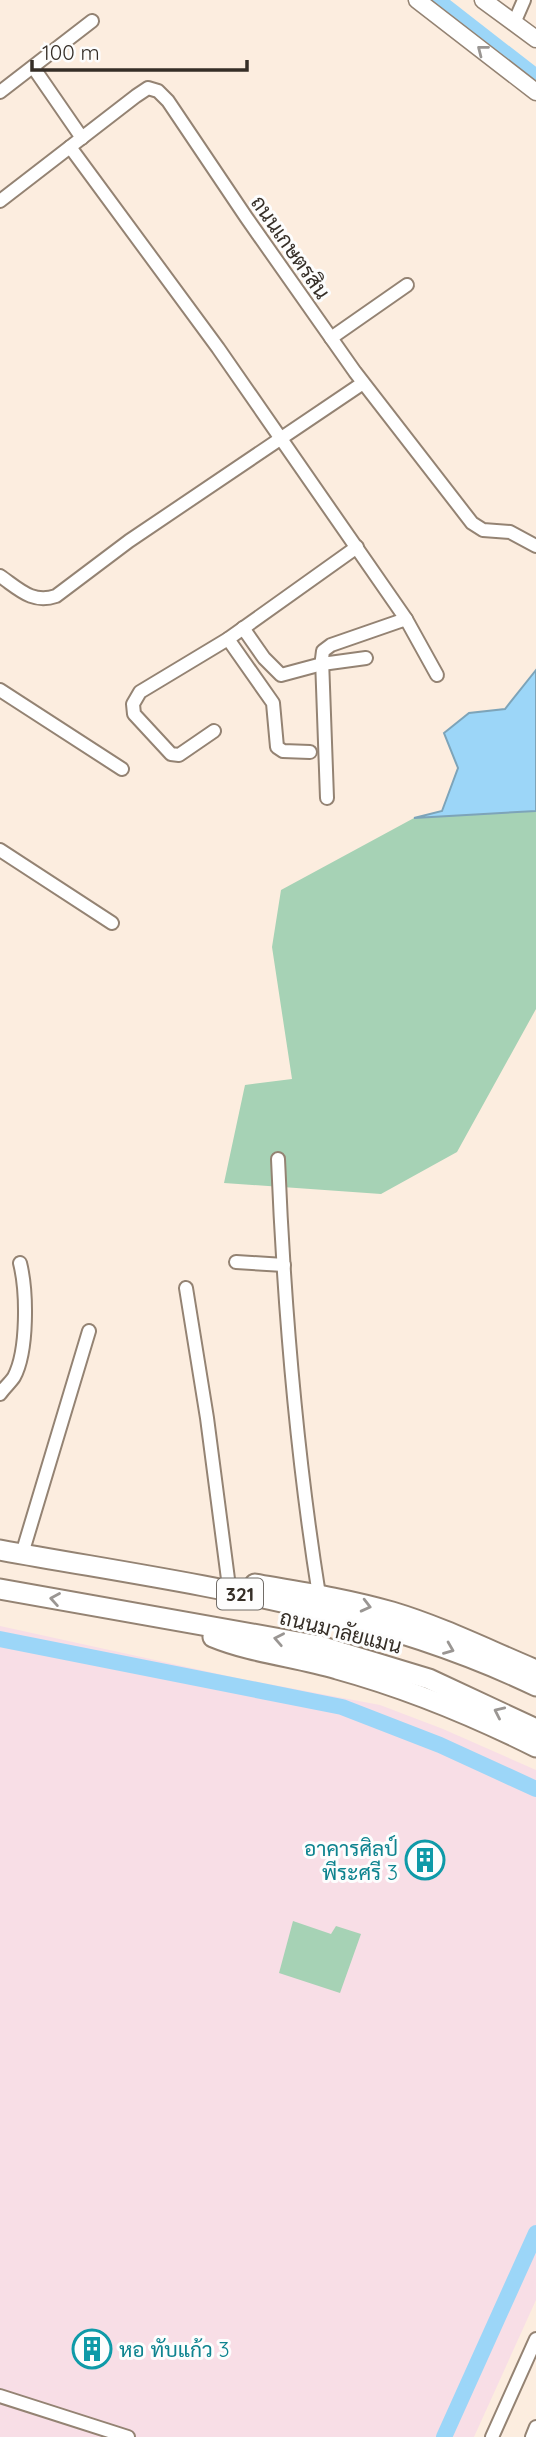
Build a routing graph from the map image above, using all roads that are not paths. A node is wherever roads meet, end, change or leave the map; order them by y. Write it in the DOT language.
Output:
graph roads {
  1 [pos="417,0"];
  2 [pos="483,0"];
  3 [pos="524,0"];
  4 [pos="92,21"];
  5 [pos="514,23"];
  6 [pos="536,39"];
  7 [pos="33,67"];
  8 [pos="0,92"];
  9 [pos="536,92"];
  10 [pos="82,138"];
  11 [pos="70,147"];
  12 [pos="0,201"];
  13 [pos="407,285"];
  14 [pos="331,338"];
  15 [pos="363,383"];
  16 [pos="281,440"];
  17 [pos="536,546"];
  18 [pos="357,547"];
  19 [pos="0,576"];
  20 [pos="406,619"];
  21 [pos="243,628"];
  22 [pos="228,639"];
  23 [pos="366,658"];
  24 [pos="322,664"];
  25 [pos="437,675"];
  26 [pos="0,690"];
  27 [pos="214,731"];
  28 [pos="310,752"];
  29 [pos="121,769"];
  30 [pos="327,798"];
  31 [pos="0,850"];
  32 [pos="112,923"];
  33 [pos="278,1159"];
  34 [pos="236,1262"];
  35 [pos="20,1263"];
  36 [pos="284,1265"];
  37 [pos="186,1288"];
  38 [pos="89,1331"];
  39 [pos="0,1394"];
  40 [pos="0,1550"];
  41 [pos="27,1555"];
  42 [pos="228,1579"];
  43 [pos="0,1589"];
  44 [pos="319,1595"];
  45 [pos="177,1621"];
  46 [pos="536,1670"];
  47 [pos="536,1686"];
  48 [pos="536,1729"];
  49 [pos="536,1747"];
  50 [pos="536,2339"];
  51 [pos="0,2396"];
  52 [pos="536,2427"];
  53 [pos="128,2437"];
  54 [pos="492,2437"];
  55 [pos="531,2437"];
  9 -- 1 [label="street, one-way"];
  2 -- 5 [label="street"];
  3 -- 5 [label="street"];
  4 -- 7 [label="street"];
  5 -- 6 [label="street"];
  7 -- 8 [label="street"];
  7 -- 10 [label="street"];
  10 -- 11 [label="street, ถนนเกษตรสิน"];
  10 -- 14 [label="street, ถนนเกษตรสิน"];
  11 -- 12 [label="street, ถนนเกษตรสิน"];
  11 -- 16 [label="street"];
  13 -- 14 [label="street"];
  14 -- 15 [label="street, ถนนเกษตรสิน"];
  15 -- 16 [label="street"];
  15 -- 17 [label="street, ถนนเกษตรสิน"];
  16 -- 18 [label="street"];
  16 -- 19 [label="street"];
  18 -- 20 [label="street"];
  18 -- 21 [label="street"];
  20 -- 24 [label="street"];
  20 -- 25 [label="street"];
  21 -- 22 [label="street"];
  21 -- 24 [label="street"];
  22 -- 27 [label="street"];
  22 -- 28 [label="street"];
  23 -- 24 [label="street"];
  24 -- 30 [label="street"];
  26 -- 29 [label="street"];
  31 -- 32 [label="street"];
  33 -- 36 [label="street"];
  34 -- 36 [label="street"];
  35 -- 39 [label="street"];
  36 -- 44 [label="street"];
  37 -- 42 [label="street"];
  38 -- 41 [label="street"];
  40 -- 41 [label="highway, ถนนมาลัยแมน / 321"];
  41 -- 42 [label="highway"];
  41 -- 47 [label="highway, ถนนมาลัยแมน / 321, one-way"];
  42 -- 44 [label="highway"];
  45 -- 43 [label="highway, ถนนมาลัยแมน / 321, one-way"];
  44 -- 46 [label="highway, one-way"];
  48 -- 45 [label="highway, ถนนมาลัยแมน / 321, one-way"];
  45 -- 49 [label="highway"];
  50 -- 54 [label="street"];
  51 -- 53 [label="street"];
  52 -- 55 [label="street"];
}
